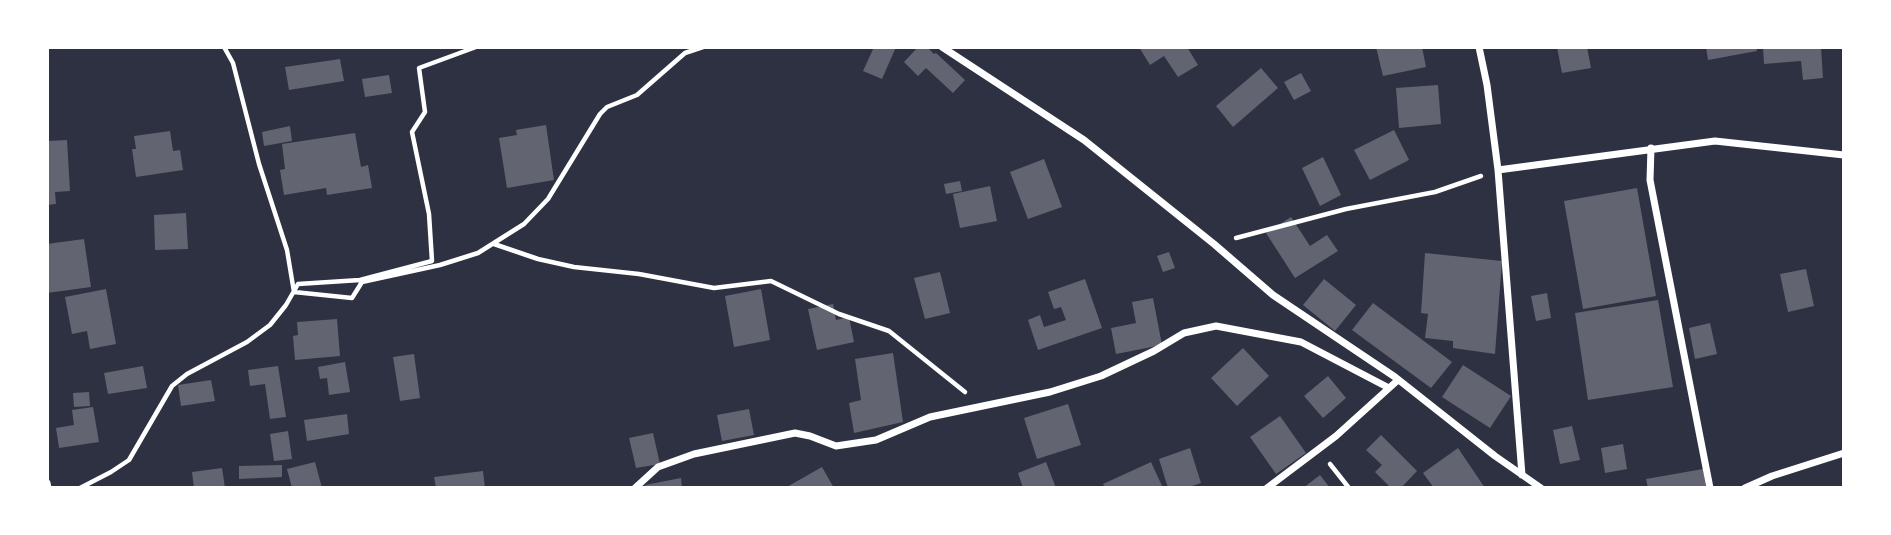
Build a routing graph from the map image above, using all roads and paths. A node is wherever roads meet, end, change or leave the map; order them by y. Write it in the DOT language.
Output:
graph roads {
  1 [pos="224,47"];
  2 [pos="476,47"];
  3 [pos="703,47"];
  4 [pos="942,47"];
  5 [pos="1479,47"];
  6 [pos="1651,148"];
  7 [pos="1844,155"];
  8 [pos="1498,170"];
  9 [pos="493,243"];
  10 [pos="1214,244"];
  11 [pos="294,292"];
  12 [pos="1398,380"];
  13 [pos="1389,388"];
  14 [pos="984,406"];
  15 [pos="1318,449"];
  16 [pos="1844,453"];
  17 [pos="1522,475"];
  18 [pos="80,488"];
  19 [pos="635,488"];
  20 [pos="1267,488"];
  21 [pos="1349,488"];
  22 [pos="1541,488"];
  23 [pos="1710,488"];
  24 [pos="1745,488"];
  1 -- 11 [label="path"];
  2 -- 11 [label="path"];
  3 -- 9 [label="path"];
  4 -- 10 [label="street"];
  5 -- 8 [label="street"];
  6 -- 7 [label="street"];
  6 -- 8 [label="street"];
  6 -- 23 [label="street"];
  8 -- 10 [label="path"];
  8 -- 17 [label="street"];
  9 -- 11 [label="path"];
  9 -- 14 [label="path"];
  10 -- 12 [label="street"];
  11 -- 18 [label="path"];
  12 -- 13 [label="street"];
  12 -- 17 [label="street"];
  13 -- 14 [label="street"];
  13 -- 15 [label="street"];
  14 -- 19 [label="street"];
  15 -- 20 [label="street"];
  15 -- 21 [label="path"];
  16 -- 24 [label="street"];
  17 -- 22 [label="street"];
}
